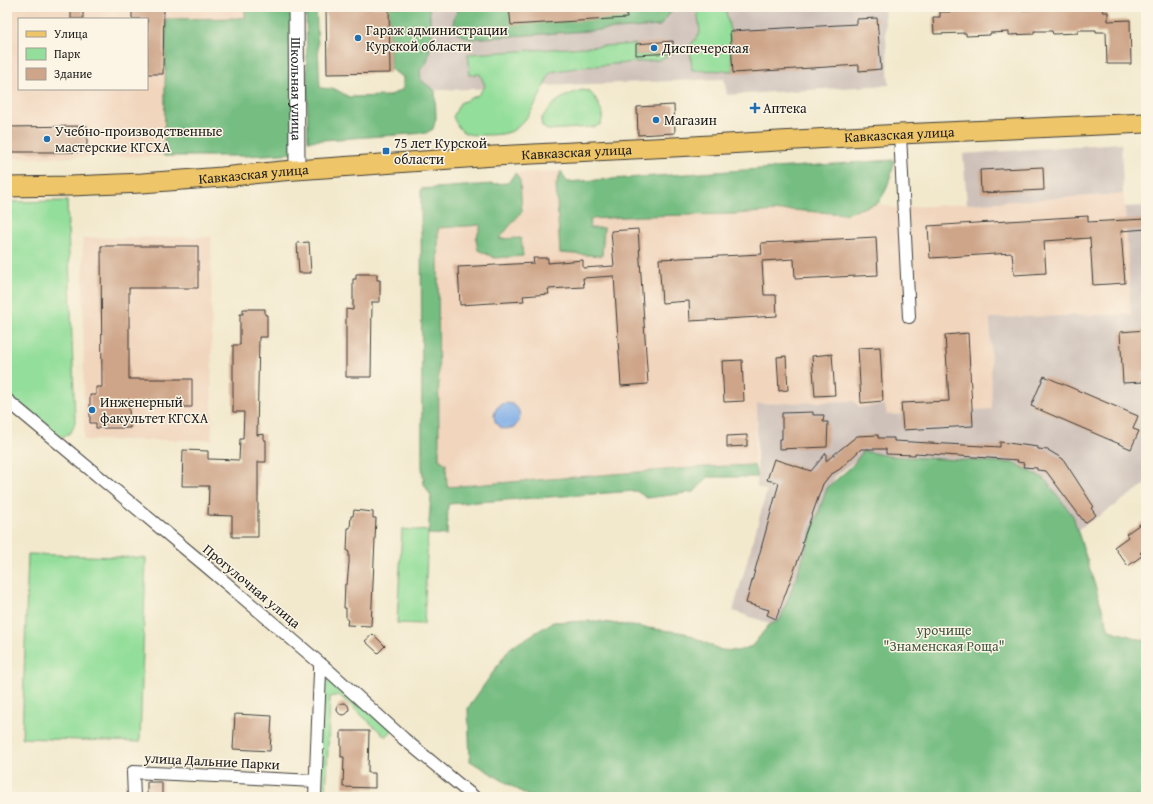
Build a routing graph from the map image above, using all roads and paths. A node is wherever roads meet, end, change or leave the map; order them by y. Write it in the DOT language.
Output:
graph roads {
  1 [pos="296,7"];
  2 [pos="1146,123"];
  3 [pos="900,134"];
  4 [pos="297,170"];
  5 [pos="7,187"];
  6 [pos="909,317"];
  7 [pos="7,400"];
  8 [pos="320,664"];
  9 [pos="315,781"];
  10 [pos="134,797"];
  11 [pos="315,797"];
  12 [pos="474,797"];
  1 -- 4 [label="street, Школьная улица"];
  2 -- 3 [label="main road, Кавказская улица"];
  3 -- 4 [label="main road, Кавказская улица"];
  3 -- 6 [label="street"];
  4 -- 5 [label="main road, Кавказская улица"];
  7 -- 8 [label="street, Прогулочная улица"];
  8 -- 9 [label="street"];
  8 -- 12 [label="street, Прогулочная улица"];
  9 -- 10 [label="street, улица Дальние Парки"];
  9 -- 11 [label="street"];
}
